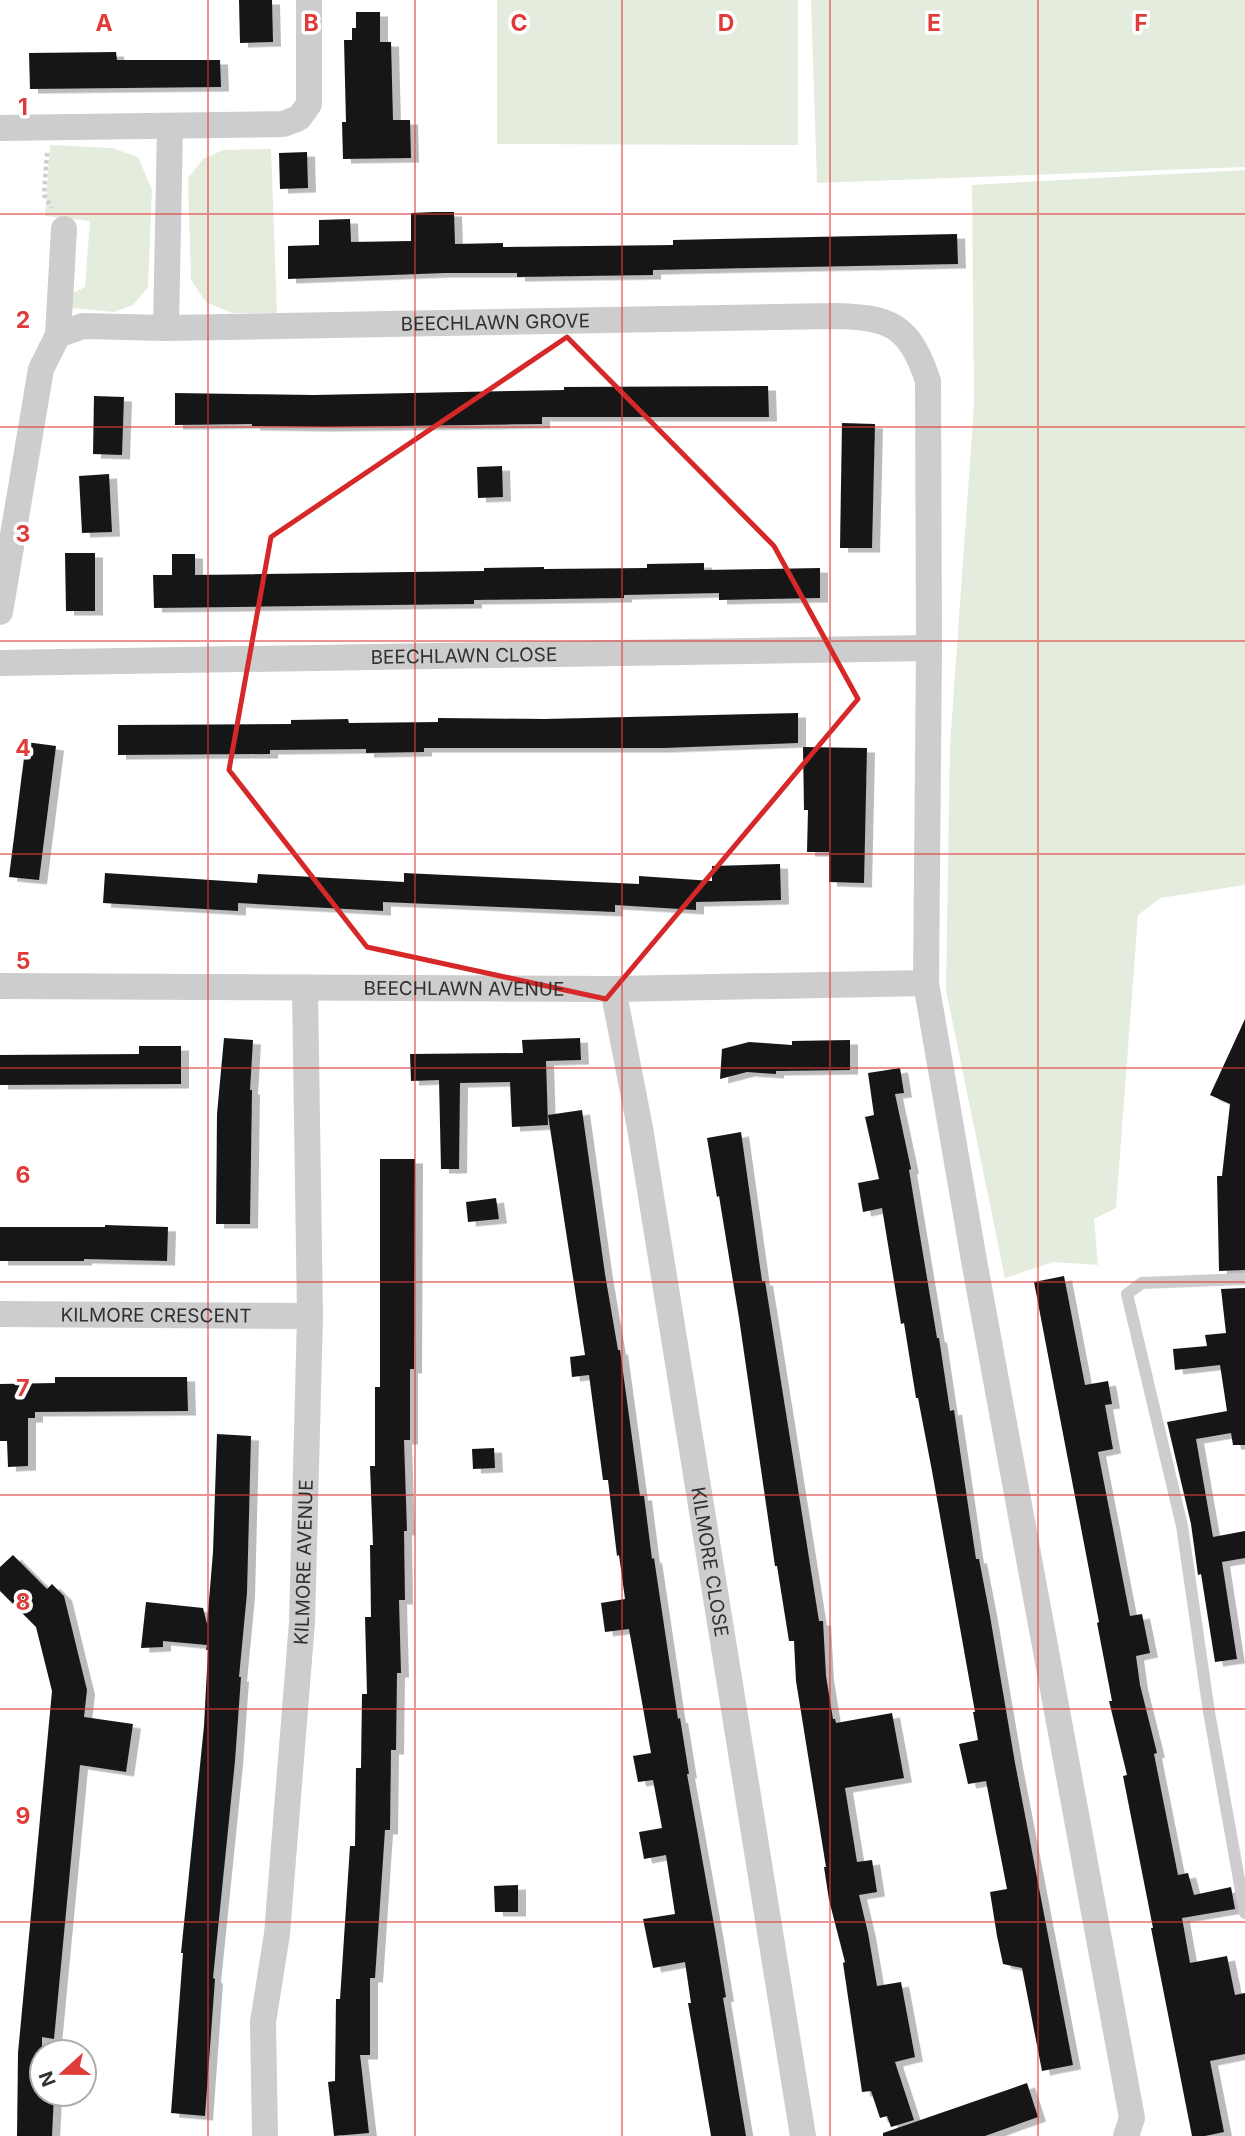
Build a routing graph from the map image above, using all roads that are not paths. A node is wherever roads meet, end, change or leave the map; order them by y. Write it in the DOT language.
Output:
graph roads {
  1 [pos="309,0"];
  2 [pos="170,127"];
  3 [pos="0,128"];
  4 [pos="64,229"];
  5 [pos="166,328"];
  6 [pos="58,335"];
  7 [pos="12,468"];
  8 [pos="0,612"];
  9 [pos="929,648"];
  10 [pos="0,663"];
  11 [pos="926,983"];
  12 [pos="0,986"];
  13 [pos="305,988"];
  14 [pos="613,989"];
  15 [pos="1245,1279"];
  16 [pos="0,1314"];
  17 [pos="310,1316"];
  18 [pos="1245,1913"];
  19 [pos="265,2136"];
  20 [pos="803,2136"];
  21 [pos="1126,2136"];
  1 -- 2 [label="street"];
  2 -- 3 [label="street"];
  2 -- 5 [label="street"];
  4 -- 6 [label="street"];
  5 -- 6 [label="street, BEECHLAWN GROVE"];
  5 -- 9 [label="street, BEECHLAWN GROVE"];
  6 -- 7 [label="street"];
  7 -- 8 [label="street"];
  9 -- 10 [label="street, BEECHLAWN CLOSE"];
  9 -- 11 [label="street"];
  11 -- 14 [label="street, BEECHLAWN AVENUE"];
  11 -- 21 [label="street"];
  12 -- 13 [label="street, BEECHLAWN AVENUE"];
  13 -- 14 [label="street, BEECHLAWN AVENUE"];
  13 -- 17 [label="street, KILMORE AVENUE"];
  14 -- 20 [label="street, KILMORE CLOSE"];
  15 -- 18 [label="lane"];
  16 -- 17 [label="street, KILMORE CRESCENT"];
  17 -- 19 [label="street, KILMORE AVENUE"];
}
